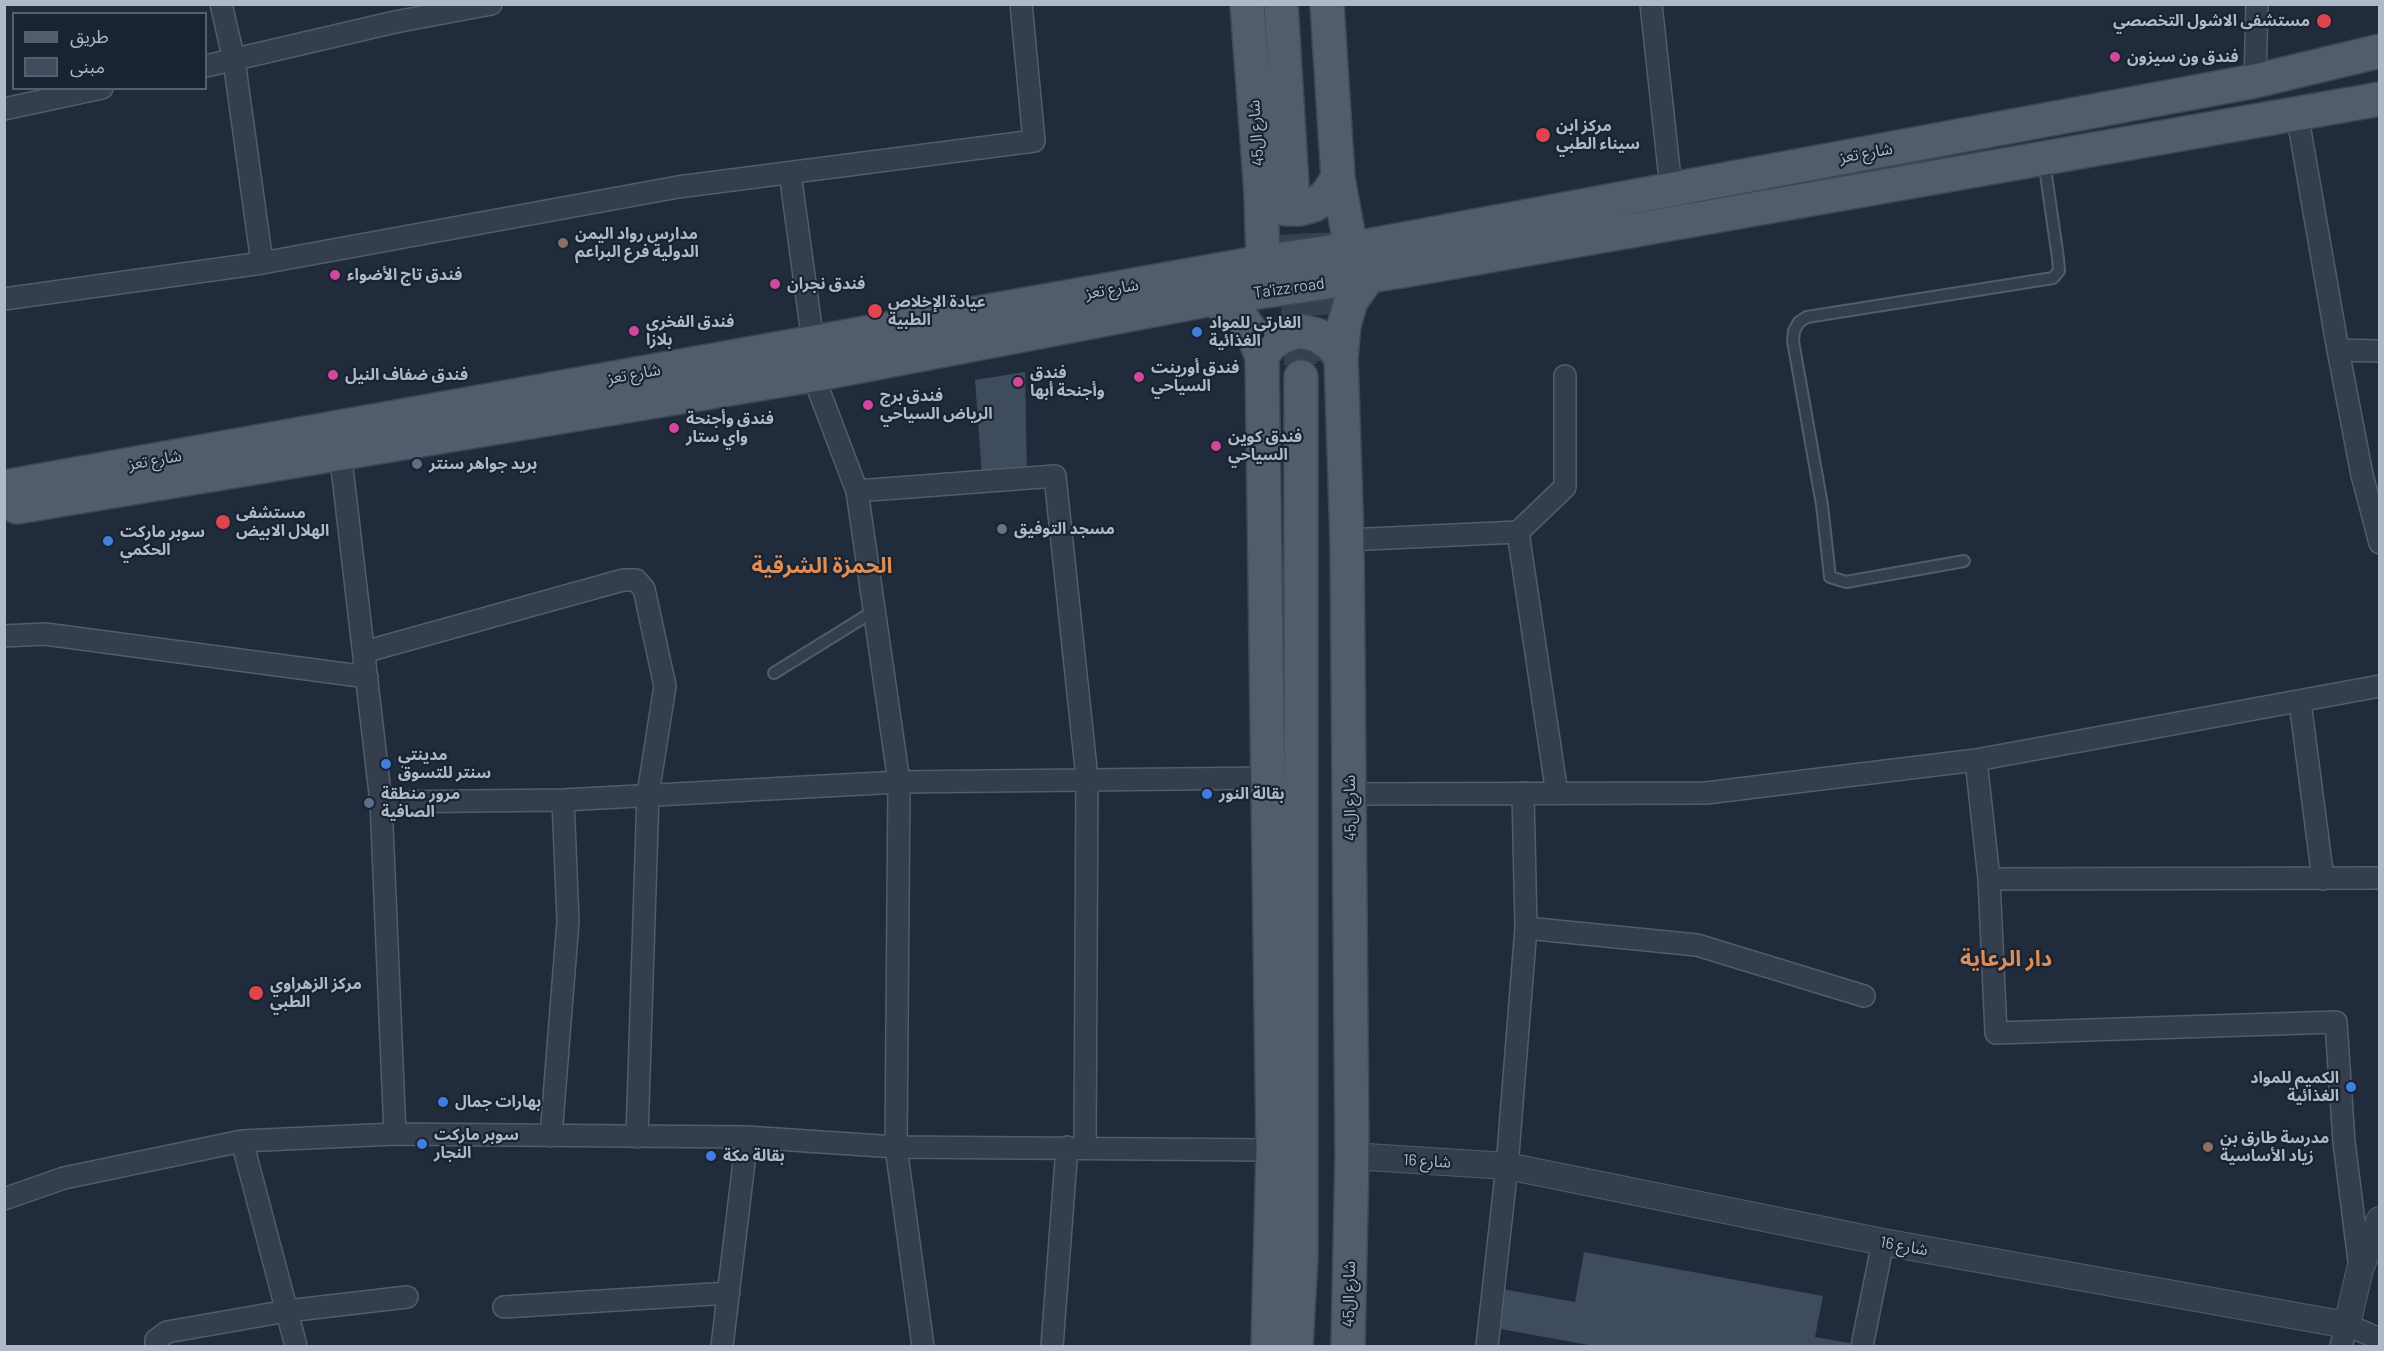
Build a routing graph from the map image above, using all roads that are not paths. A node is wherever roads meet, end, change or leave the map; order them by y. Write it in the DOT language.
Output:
graph roads {
  1 [pos="221,4"];
  2 [pos="491,4"];
  3 [pos="1021,4"];
  4 [pos="1247,4"];
  5 [pos="1281,4"];
  6 [pos="1305,4"];
  7 [pos="1327,4"];
  8 [pos="1651,4"];
  9 [pos="2257,4"];
  10 [pos="393,13"];
  11 [pos="2379,51"];
  12 [pos="234,60"];
  13 [pos="207,66"];
  14 [pos="2255,81"];
  15 [pos="93,90"];
  16 [pos="2379,99"];
  17 [pos="4,109"];
  18 [pos="2297,113"];
  19 [pos="2044,158"];
  20 [pos="790,173"];
  21 [pos="1316,182"];
  22 [pos="1671,188"];
  23 [pos="1261,194"];
  24 [pos="1351,249"];
  25 [pos="1263,262"];
  26 [pos="262,263"];
  27 [pos="1368,277"];
  28 [pos="1211,298"];
  29 [pos="4,299"];
  30 [pos="813,342"];
  31 [pos="2338,350"];
  32 [pos="2379,351"];
  33 [pos="1262,357"];
  34 [pos="1322,369"];
  35 [pos="813,375"];
  36 [pos="1564,376"];
  37 [pos="339,441"];
  38 [pos="2371,475"];
  39 [pos="4,487"];
  40 [pos="857,491"];
  41 [pos="4,509"];
  42 [pos="1518,532"];
  43 [pos="1347,540"];
  44 [pos="2379,543"];
  45 [pos="1964,561"];
  46 [pos="874,611"];
  47 [pos="4,636"];
  48 [pos="364,652"];
  49 [pos="774,673"];
  50 [pos="367,677"];
  51 [pos="2379,686"];
  52 [pos="2300,702"];
  53 [pos="1976,760"];
  54 [pos="1087,778"];
  55 [pos="1270,778"];
  56 [pos="899,782"];
  57 [pos="1523,793"];
  58 [pos="648,794"];
  59 [pos="1350,794"];
  60 [pos="1557,794"];
  61 [pos="563,800"];
  62 [pos="381,802"];
  63 [pos="2379,878"];
  64 [pos="1989,879"];
  65 [pos="2323,879"];
  66 [pos="1526,928"];
  67 [pos="1864,996"];
  68 [pos="395,1134"];
  69 [pos="551,1136"];
  70 [pos="637,1137"];
  71 [pos="747,1137"];
  72 [pos="242,1141"];
  73 [pos="896,1147"];
  74 [pos="1076,1147"];
  75 [pos="1273,1150"];
  76 [pos="1353,1156"];
  77 [pos="1506,1166"];
  78 [pos="4,1199"];
  79 [pos="2379,1220"];
  80 [pos="1883,1242"];
  81 [pos="2360,1269"];
  82 [pos="729,1293"];
  83 [pos="407,1297"];
  84 [pos="504,1307"];
  85 [pos="286,1311"];
  86 [pos="2344,1336"];
  87 [pos="2379,1340"];
  88 [pos="156,1347"];
  89 [pos="296,1347"];
  90 [pos="722,1347"];
  91 [pos="923,1347"];
  92 [pos="1052,1347"];
  93 [pos="1268,1347"];
  94 [pos="1296,1347"];
  95 [pos="1326,1347"];
  96 [pos="1348,1347"];
  97 [pos="1486,1347"];
  98 [pos="1862,1347"];
  1 -- 12 [label="street"];
  2 -- 10 [label="street"];
  3 -- 20 [label="street"];
  4 -- 23 [label="main road, شارع ال45"];
  5 -- 21 [label="main road, شارع ال45"];
  6 -- 21 [label="main road, شارع ال45"];
  7 -- 21 [label="main road, شارع ال45"];
  8 -- 22 [label="street"];
  9 -- 14 [label="street"];
  10 -- 12 [label="street"];
  11 -- 14 [label="main road, شارع تعز"];
  12 -- 13 [label="street"];
  12 -- 26 [label="street"];
  14 -- 22 [label="main road, شارع تعز"];
  15 -- 17 [label="street"];
  16 -- 18 [label="main road"];
  18 -- 19 [label="main road"];
  18 -- 31 [label="street"];
  19 -- 27 [label="main road"];
  19 -- 45 [label="lane"];
  20 -- 26 [label="street"];
  20 -- 30 [label="street"];
  21 -- 23 [label="main road"];
  21 -- 24 [label="main road, شارع ال45"];
  22 -- 24 [label="main road, شارع تعز"];
  23 -- 25 [label="main road, شارع ال45"];
  24 -- 25 [label="main road, Ta'izz road"];
  25 -- 30 [label="main road, شارع تعز"];
  26 -- 29 [label="street"];
  27 -- 28 [label="main road, Ta'izz road"];
  27 -- 34 [label="main road, شارع ال45"];
  28 -- 33 [label="main road"];
  28 -- 35 [label="main road, شارع تعز"];
  30 -- 37 [label="main road, شارع تعز"];
  31 -- 32 [label="street"];
  31 -- 38 [label="street"];
  33 -- 34 [label="main road"];
  33 -- 55 [label="main road"];
  34 -- 43 [label="main road, شارع ال45"];
  34 -- 94 [label="main road, شارع ال45"];
  34 -- 95 [label="main road, شارع ال45"];
  35 -- 37 [label="main road, شارع تعز"];
  35 -- 40 [label="street"];
  36 -- 42 [label="street"];
  37 -- 39 [label="main road, شارع تعز"];
  37 -- 41 [label="main road, شارع تعز"];
  37 -- 48 [label="street"];
  38 -- 44 [label="street"];
  40 -- 46 [label="street"];
  40 -- 54 [label="street"];
  42 -- 43 [label="street"];
  42 -- 60 [label="street"];
  43 -- 59 [label="main road, شارع ال45"];
  46 -- 49 [label="lane"];
  46 -- 56 [label="street"];
  47 -- 50 [label="street"];
  48 -- 50 [label="street"];
  48 -- 58 [label="street"];
  50 -- 62 [label="street"];
  51 -- 52 [label="street"];
  52 -- 53 [label="street"];
  52 -- 65 [label="street"];
  53 -- 60 [label="street"];
  53 -- 64 [label="street"];
  54 -- 55 [label="street"];
  54 -- 56 [label="street"];
  54 -- 74 [label="street"];
  55 -- 75 [label="main road"];
  56 -- 58 [label="street"];
  56 -- 73 [label="street"];
  57 -- 59 [label="street"];
  57 -- 60 [label="street"];
  57 -- 66 [label="street"];
  58 -- 61 [label="street"];
  58 -- 70 [label="street"];
  59 -- 76 [label="main road, شارع ال45"];
  61 -- 62 [label="street"];
  61 -- 69 [label="street"];
  62 -- 68 [label="street"];
  63 -- 65 [label="street"];
  64 -- 65 [label="street"];
  64 -- 81 [label="street"];
  66 -- 67 [label="street"];
  66 -- 77 [label="street"];
  68 -- 69 [label="street"];
  68 -- 72 [label="street"];
  69 -- 70 [label="street"];
  70 -- 71 [label="street"];
  71 -- 73 [label="street"];
  71 -- 82 [label="street"];
  72 -- 78 [label="street"];
  72 -- 85 [label="street"];
  73 -- 74 [label="street"];
  73 -- 91 [label="street"];
  74 -- 75 [label="street"];
  74 -- 92 [label="street"];
  75 -- 93 [label="main road"];
  76 -- 77 [label="street, شارع 16"];
  76 -- 96 [label="main road, شارع ال45"];
  77 -- 80 [label="street, شارع 16"];
  77 -- 97 [label="street"];
  79 -- 81 [label="street"];
  80 -- 86 [label="street, شارع 16"];
  80 -- 98 [label="street"];
  81 -- 86 [label="street"];
  82 -- 84 [label="street"];
  82 -- 90 [label="street"];
  83 -- 85 [label="street"];
  85 -- 88 [label="street"];
  85 -- 89 [label="street"];
  86 -- 87 [label="street"];
}
